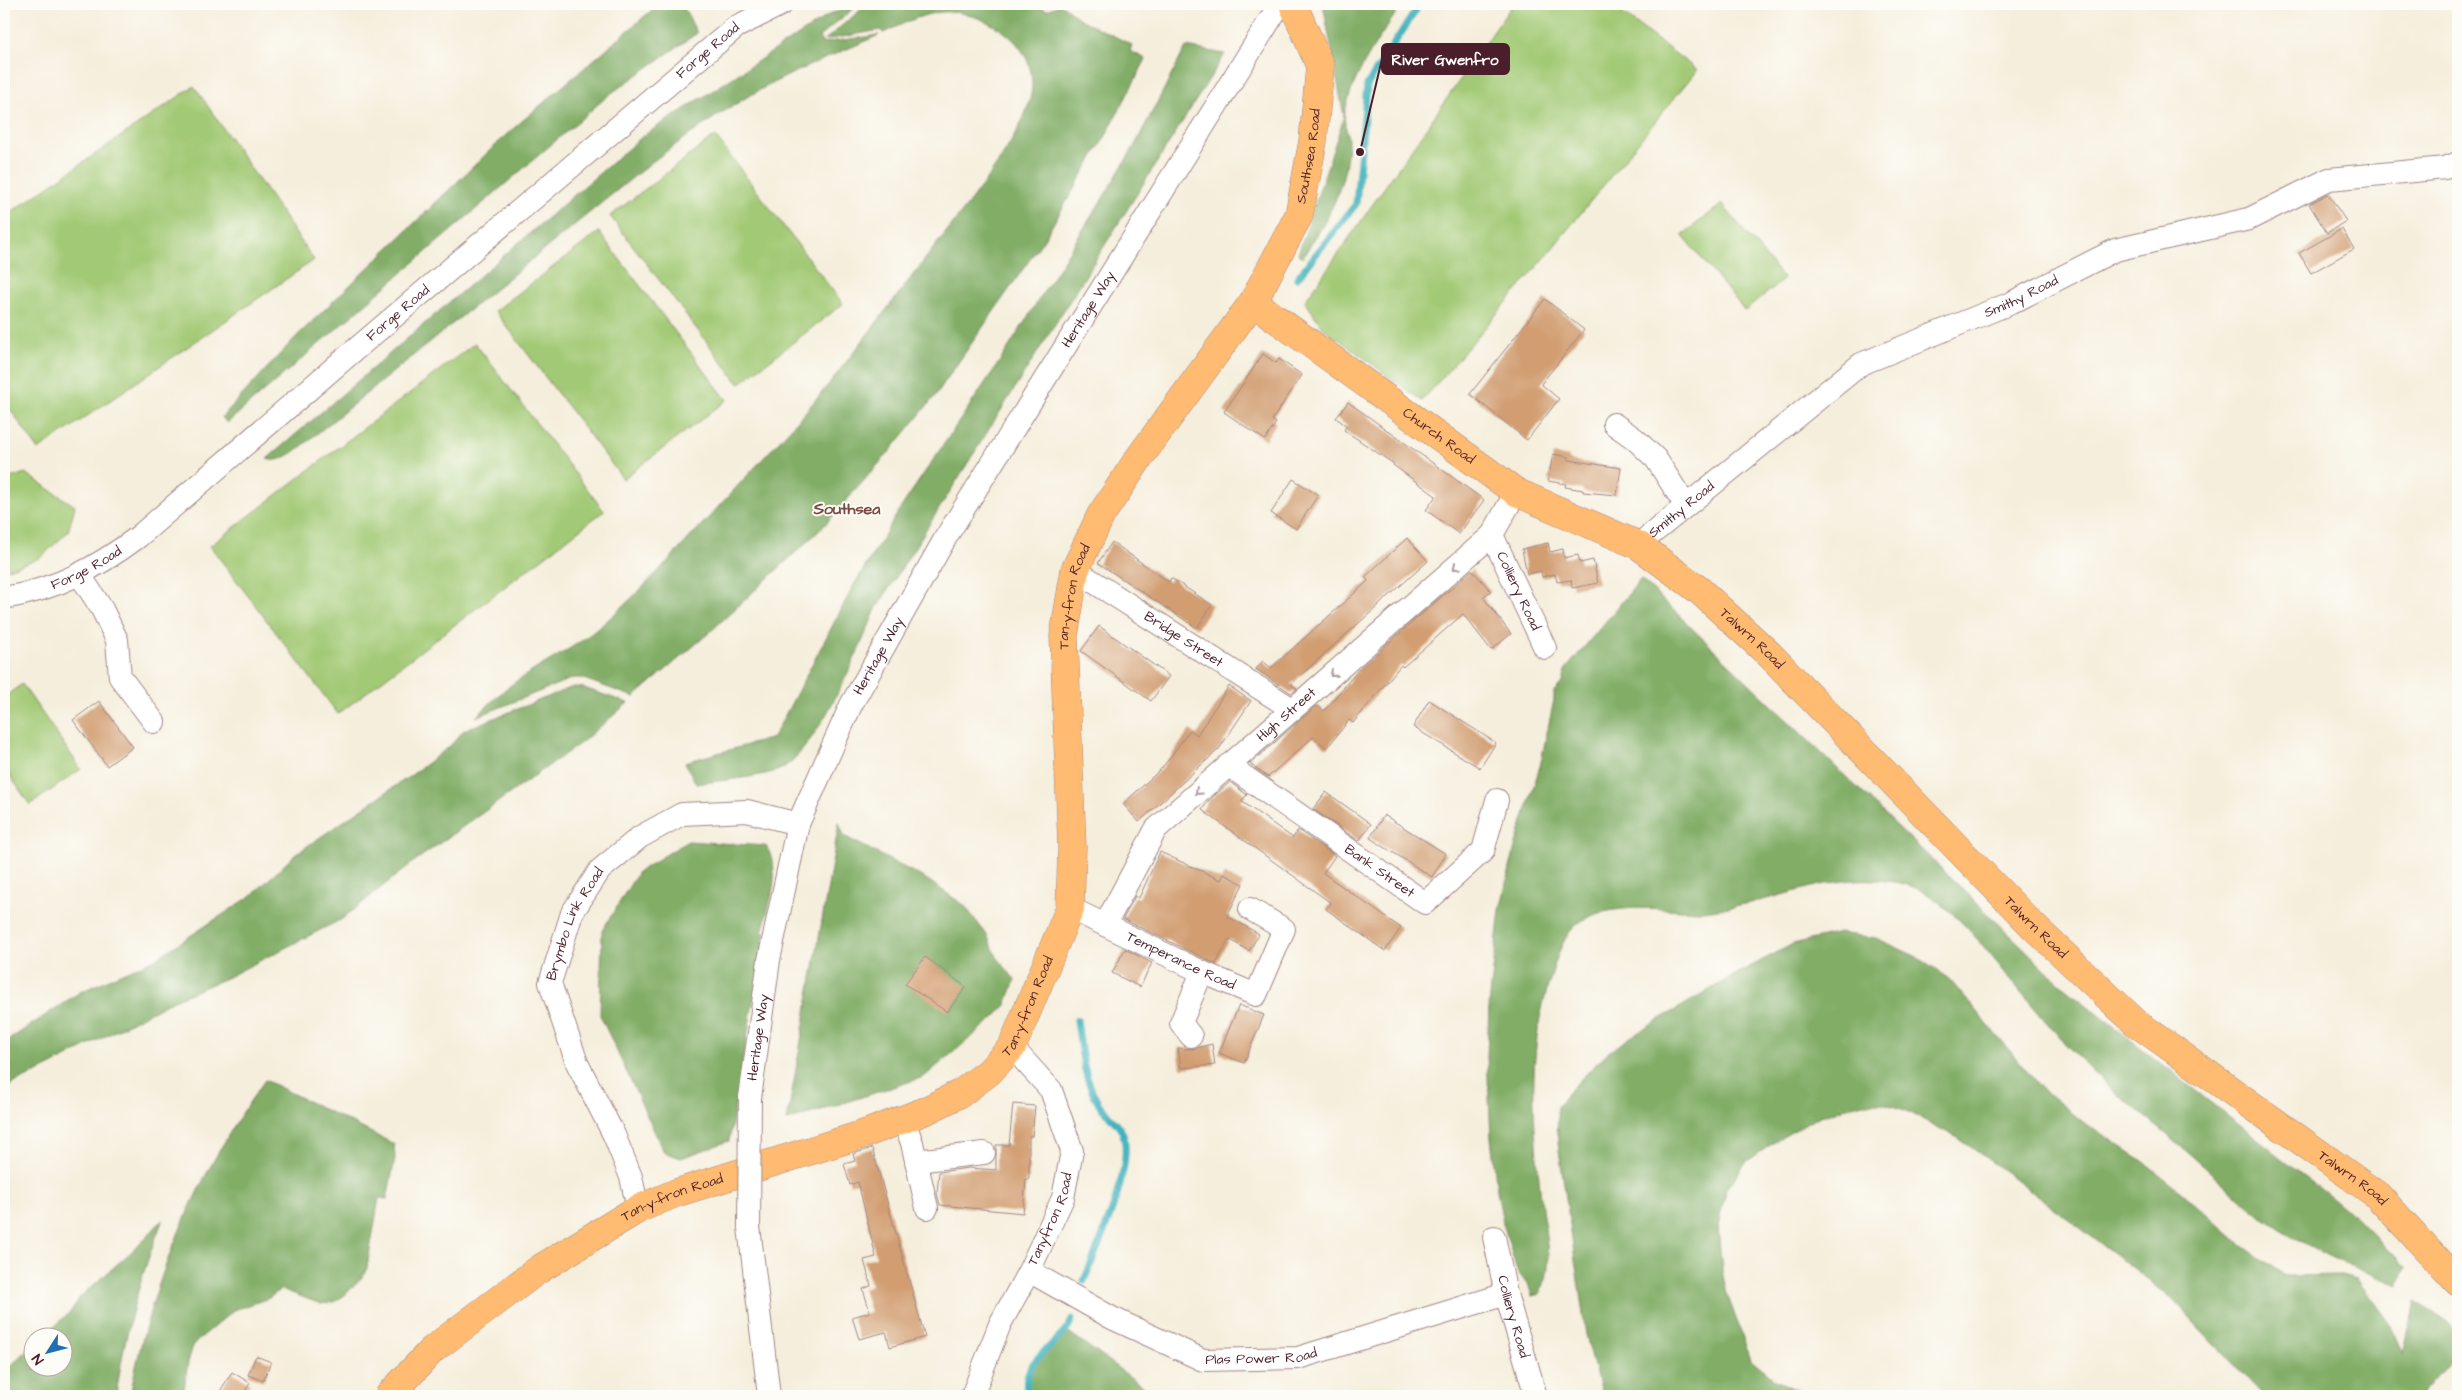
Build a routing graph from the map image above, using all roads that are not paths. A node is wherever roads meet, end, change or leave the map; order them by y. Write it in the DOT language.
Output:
graph roads {
  1 [pos="782,4"];
  2 [pos="1280,4"];
  3 [pos="1293,4"];
  4 [pos="2458,163"];
  5 [pos="1253,302"];
  6 [pos="1614,424"];
  7 [pos="1516,492"];
  8 [pos="1686,506"];
  9 [pos="1492,535"];
  10 [pos="1638,545"];
  11 [pos="1075,570"];
  12 [pos="80,576"];
  13 [pos="4,598"];
  14 [pos="1545,648"];
  15 [pos="1292,710"];
  16 [pos="154,722"];
  17 [pos="1228,765"];
  18 [pos="1497,800"];
  19 [pos="798,824"];
  20 [pos="1070,908"];
  21 [pos="1250,909"];
  22 [pos="1105,925"];
  23 [pos="1202,972"];
  24 [pos="1192,1036"];
  25 [pos="1012,1047"];
  26 [pos="904,1120"];
  27 [pos="984,1153"];
  28 [pos="916,1161"];
  29 [pos="926,1208"];
  30 [pos="638,1209"];
  31 [pos="1494,1237"];
  32 [pos="1029,1271"];
  33 [pos="2458,1282"];
  34 [pos="1506,1294"];
  35 [pos="389,1396"];
  36 [pos="769,1396"];
  37 [pos="972,1396"];
  38 [pos="1536,1396"];
  1 -- 12 [label="street, Forge Road"];
  2 -- 19 [label="street, Heritage Way"];
  3 -- 5 [label="main road, Southsea Road"];
  4 -- 8 [label="street, Smithy Road"];
  5 -- 7 [label="main road, Church Road"];
  5 -- 11 [label="main road, Tan-y-fron Road"];
  6 -- 8 [label="street"];
  7 -- 9 [label="street, High Street"];
  7 -- 10 [label="main road, Church Road"];
  8 -- 10 [label="street, Smithy Road"];
  9 -- 14 [label="street, Colliery Road"];
  9 -- 15 [label="street, High Street, one-way"];
  10 -- 33 [label="main road, Talwrn Road"];
  11 -- 15 [label="street, Bridge Street"];
  11 -- 20 [label="main road, Tan-y-fron Road"];
  12 -- 13 [label="street, Forge Road"];
  12 -- 16 [label="street"];
  15 -- 17 [label="street, High Street"];
  17 -- 18 [label="street, Bank Street"];
  17 -- 22 [label="street, High Street, one-way"];
  19 -- 30 [label="street, Brymbo Link Road"];
  19 -- 36 [label="street, Heritage Way, bridge"];
  20 -- 22 [label="street"];
  20 -- 25 [label="main road, Tan-y-fron Road"];
  21 -- 23 [label="street, Temperance Road"];
  22 -- 23 [label="street, Temperance Road"];
  23 -- 24 [label="street"];
  25 -- 26 [label="main road, Tan-y-fron Road"];
  25 -- 32 [label="street, Tanyfron Road"];
  26 -- 28 [label="street"];
  26 -- 30 [label="main road, Tan-y-fron Road"];
  27 -- 28 [label="street"];
  28 -- 29 [label="street"];
  30 -- 35 [label="main road, Tan-y-fron Road"];
  31 -- 34 [label="street, Colliery Road"];
  32 -- 34 [label="street, Plas Power Road"];
  32 -- 37 [label="street, Tanyfron Road"];
  34 -- 38 [label="street, Colliery Road"];
}
